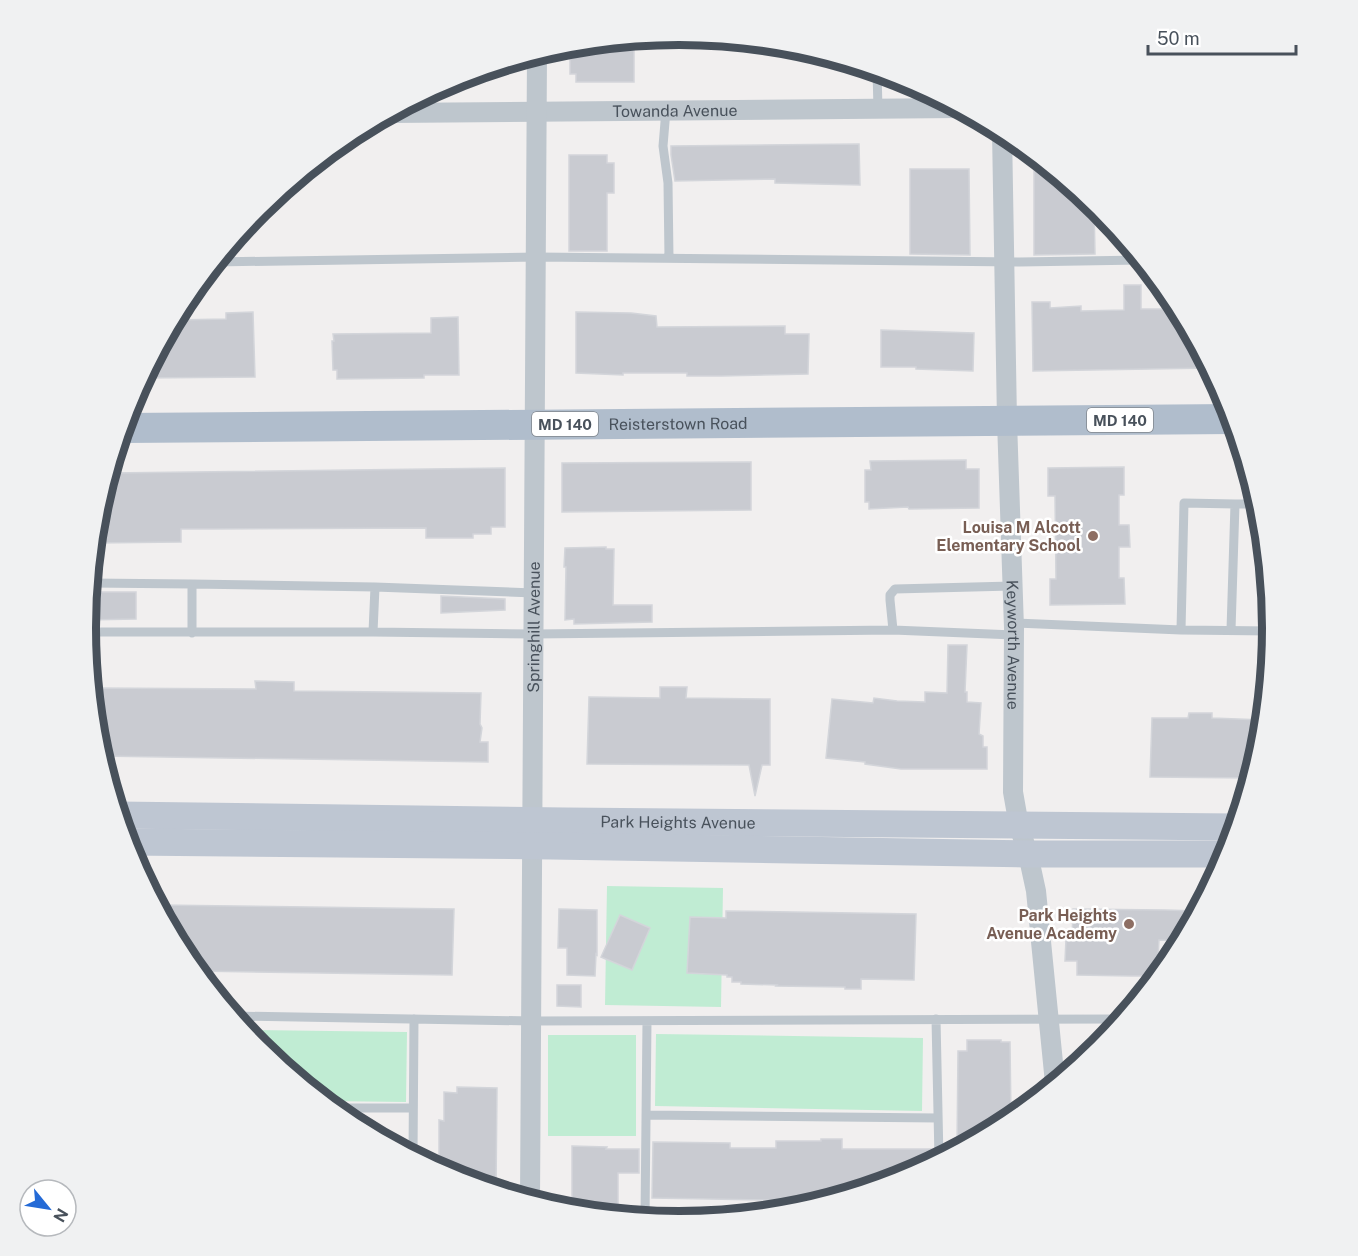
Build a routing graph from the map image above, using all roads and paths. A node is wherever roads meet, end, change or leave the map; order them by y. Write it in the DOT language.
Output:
graph roads {
  1 [pos="537,63"];
  2 [pos="877,80"];
  3 [pos="943,108"];
  4 [pos="878,109"];
  5 [pos="666,110"];
  6 [pos="537,111"];
  7 [pos="407,113"];
  8 [pos="1002,142"];
  9 [pos="536,257"];
  10 [pos="669,258"];
  11 [pos="1003,260"];
  12 [pos="1131,260"];
  13 [pos="226,262"];
  14 [pos="1223,419"];
  15 [pos="1007,421"];
  16 [pos="535,425"];
  17 [pos="132,428"];
  18 [pos="1235,504"];
  19 [pos="1249,504"];
  20 [pos="98,583"];
  21 [pos="192,584"];
  22 [pos="1012,586"];
  23 [pos="375,587"];
  24 [pos="534,593"];
  25 [pos="1014,629"];
  26 [pos="893,630"];
  27 [pos="1181,630"];
  28 [pos="1231,630"];
  29 [pos="1262,630"];
  30 [pos="96,632"];
  31 [pos="373,632"];
  32 [pos="192,633"];
  33 [pos="534,634"];
  34 [pos="127,814"];
  35 [pos="1019,826"];
  36 [pos="1227,827"];
  37 [pos="532,833"];
  38 [pos="137,842"];
  39 [pos="1028,854"];
  40 [pos="1217,854"];
  41 [pos="245,1016"];
  42 [pos="414,1019"];
  43 [pos="936,1019"];
  44 [pos="1048,1019"];
  45 [pos="1110,1019"];
  46 [pos="532,1021"];
  47 [pos="647,1021"];
  48 [pos="1054,1074"];
  49 [pos="348,1108"];
  50 [pos="413,1108"];
  51 [pos="646,1115"];
  52 [pos="938,1118"];
  53 [pos="413,1147"];
  54 [pos="939,1150"];
  55 [pos="530,1192"];
  56 [pos="645,1210"];
  1 -- 6 [label="street, Springhill Avenue"];
  2 -- 4 [label="lane"];
  3 -- 4 [label="street, Towanda Avenue"];
  4 -- 5 [label="street, Towanda Avenue"];
  5 -- 6 [label="street, Towanda Avenue"];
  5 -- 10 [label="lane"];
  6 -- 7 [label="street, Towanda Avenue"];
  6 -- 9 [label="street, Springhill Avenue"];
  8 -- 11 [label="street, Keyworth Avenue"];
  9 -- 10 [label="lane"];
  9 -- 13 [label="lane"];
  9 -- 16 [label="street, Springhill Avenue"];
  10 -- 11 [label="lane"];
  11 -- 12 [label="lane"];
  11 -- 15 [label="street, Keyworth Avenue"];
  14 -- 15 [label="main road, Reisterstown Road / MD 140"];
  15 -- 16 [label="main road, Reisterstown Road / MD 140"];
  15 -- 22 [label="street, Keyworth Avenue"];
  16 -- 17 [label="main road, Reisterstown Road / MD 140"];
  16 -- 24 [label="street, Springhill Avenue"];
  18 -- 19 [label="lane"];
  18 -- 27 [label="lane"];
  18 -- 28 [label="lane"];
  20 -- 21 [label="lane"];
  21 -- 23 [label="lane"];
  21 -- 32 [label="lane"];
  22 -- 25 [label="street, Keyworth Avenue"];
  22 -- 26 [label="lane"];
  23 -- 24 [label="lane"];
  23 -- 31 [label="lane"];
  24 -- 33 [label="street, Springhill Avenue"];
  25 -- 26 [label="lane"];
  25 -- 27 [label="lane"];
  25 -- 35 [label="street, Keyworth Avenue"];
  26 -- 33 [label="lane"];
  27 -- 28 [label="lane"];
  28 -- 29 [label="lane"];
  30 -- 32 [label="lane"];
  31 -- 32 [label="lane"];
  31 -- 33 [label="lane"];
  33 -- 37 [label="street, Springhill Avenue"];
  34 -- 37 [label="main road, Park Heights Avenue"];
  35 -- 36 [label="main road, Park Heights Avenue"];
  35 -- 37 [label="main road, Park Heights Avenue"];
  35 -- 39 [label="street, Keyworth Avenue"];
  37 -- 38 [label="main road, Park Heights Avenue"];
  37 -- 39 [label="main road, Park Heights Avenue"];
  37 -- 46 [label="street, Springhill Avenue"];
  39 -- 40 [label="main road, Park Heights Avenue"];
  39 -- 44 [label="street, Keyworth Avenue"];
  41 -- 42 [label="lane"];
  42 -- 46 [label="lane"];
  42 -- 50 [label="lane"];
  43 -- 44 [label="lane"];
  43 -- 47 [label="lane"];
  43 -- 52 [label="lane"];
  44 -- 45 [label="lane"];
  44 -- 48 [label="street, Keyworth Avenue"];
  46 -- 47 [label="lane"];
  46 -- 55 [label="street, Springhill Avenue"];
  47 -- 51 [label="lane"];
  49 -- 50 [label="lane"];
  50 -- 53 [label="lane"];
  51 -- 52 [label="lane"];
  51 -- 56 [label="lane"];
  52 -- 54 [label="lane"];
}
